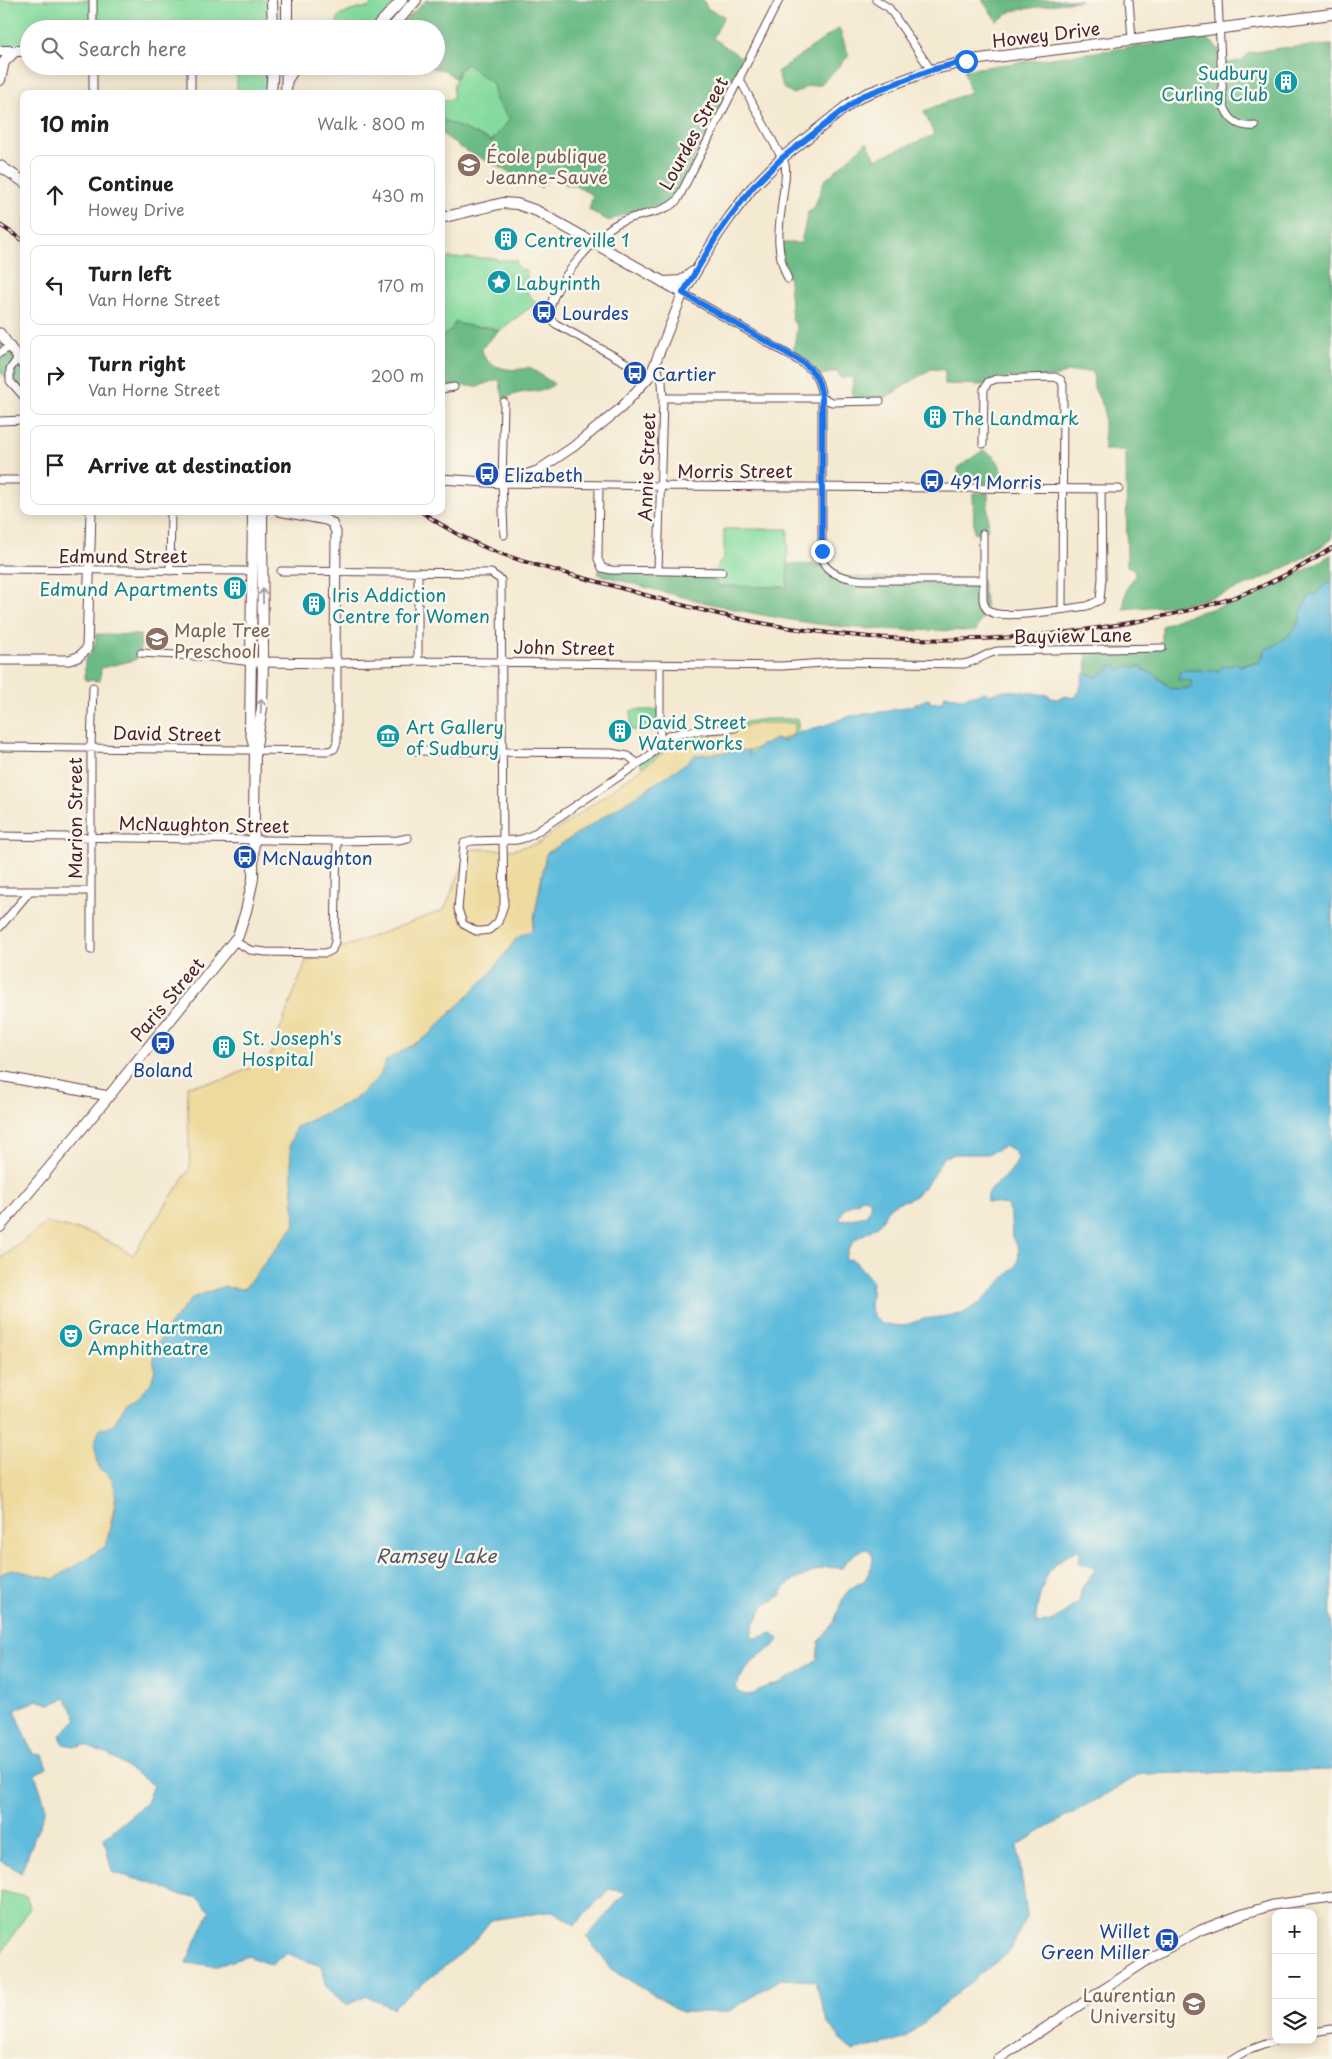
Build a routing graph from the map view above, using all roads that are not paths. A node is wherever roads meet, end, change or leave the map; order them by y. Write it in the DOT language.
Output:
graph roads {
  1 [pos="93,0"];
  2 [pos="272,0"];
  3 [pos="287,0"];
  4 [pos="402,0"];
  5 [pos="416,0"];
  6 [pos="779,0"];
  7 [pos="876,0"];
  8 [pos="1129,0"];
  9 [pos="1218,0"];
  10 [pos="1332,14"];
  11 [pos="272,17"];
  12 [pos="93,20"];
  13 [pos="271,20"];
  14 [pos="272,20"];
  15 [pos="287,20"];
  16 [pos="383,20"];
  17 [pos="399,20"];
  18 [pos="1219,28"];
  19 [pos="1132,39"];
  20 [pos="0,51"];
  21 [pos="15,51"];
  22 [pos="20,51"];
  23 [pos="931,70"];
  24 [pos="93,75"];
  25 [pos="191,75"];
  26 [pos="272,75"];
  27 [pos="286,75"];
  28 [pos="290,75"];
  29 [pos="739,78"];
  30 [pos="0,80"];
  31 [pos="286,81"];
  32 [pos="93,90"];
  33 [pos="191,90"];
  34 [pos="271,90"];
  35 [pos="286,90"];
  36 [pos="1255,126"];
  37 [pos="782,158"];
  38 [pos="0,166"];
  39 [pos="20,179"];
  40 [pos="445,217"];
  41 [pos="593,242"];
  42 [pos="699,267"];
  43 [pos="788,279"];
  44 [pos="662,282"];
  45 [pos="683,293"];
  46 [pos="0,334"];
  47 [pos="10,347"];
  48 [pos="0,353"];
  49 [pos="18,358"];
  50 [pos="20,361"];
  51 [pos="656,364"];
  52 [pos="650,376"];
  53 [pos="454,386"];
  54 [pos="445,388"];
  55 [pos="20,392"];
  56 [pos="662,398"];
  57 [pos="822,398"];
  58 [pos="880,401"];
  59 [pos="504,402"];
  60 [pos="0,420"];
  61 [pos="20,420"];
  62 [pos="984,444"];
  63 [pos="0,480"];
  64 [pos="20,480"];
  65 [pos="445,480"];
  66 [pos="502,483"];
  67 [pos="599,485"];
  68 [pos="660,486"];
  69 [pos="822,487"];
  70 [pos="1101,489"];
  71 [pos="1119,489"];
  72 [pos="1062,490"];
  73 [pos="91,515"];
  74 [pos="171,515"];
  75 [pos="257,515"];
  76 [pos="257,515"];
  77 [pos="300,515"];
  78 [pos="983,534"];
  79 [pos="504,535"];
  80 [pos="0,569"];
  81 [pos="90,570"];
  82 [pos="170,570"];
  83 [pos="245,571"];
  84 [pos="281,571"];
  85 [pos="336,571"];
  86 [pos="658,571"];
  87 [pos="418,572"];
  88 [pos="722,572"];
  89 [pos="982,580"];
  90 [pos="1062,609"];
  91 [pos="1162,648"];
  92 [pos="141,653"];
  93 [pos="985,654"];
  94 [pos="0,660"];
  95 [pos="252,662"];
  96 [pos="263,662"];
  97 [pos="418,662"];
  98 [pos="501,662"];
  99 [pos="337,663"];
  100 [pos="660,665"];
  101 [pos="93,687"];
  102 [pos="735,728"];
  103 [pos="660,743"];
  104 [pos="0,747"];
  105 [pos="91,747"];
  106 [pos="255,750"];
  107 [pos="416,751"];
  108 [pos="502,751"];
  109 [pos="637,763"];
  110 [pos="0,836"];
  111 [pos="90,837"];
  112 [pos="408,838"];
  113 [pos="254,839"];
  114 [pos="503,840"];
  115 [pos="337,841"];
  116 [pos="0,891"];
  117 [pos="30,891"];
  118 [pos="90,891"];
  119 [pos="0,927"];
  120 [pos="234,941"];
  121 [pos="90,950"];
  122 [pos="0,1076"];
  123 [pos="109,1096"];
  124 [pos="0,1227"];
  125 [pos="1332,1897"];
  126 [pos="1332,2029"];
  127 [pos="1317,2031"];
  128 [pos="1272,2042"];
  129 [pos="998,2059"];
  130 [pos="1233,2059"];
  1 -- 12 [label="street"];
  2 -- 11 [label="main road"];
  3 -- 15 [label="main road"];
  4 -- 16 [label="main road"];
  5 -- 17 [label="main road"];
  6 -- 29 [label="street, Lourdes Street"];
  7 -- 23 [label="street"];
  8 -- 19 [label="street"];
  9 -- 18 [label="street"];
  10 -- 18 [label="main road, Howey Drive"];
  11 -- 13 [label="main road"];
  11 -- 14 [label="main road"];
  18 -- 19 [label="main road, Howey Drive"];
  18 -- 36 [label="street"];
  19 -- 23 [label="main road, Howey Drive"];
  20 -- 21 [label="main road"];
  21 -- 22 [label="main road"];
  21 -- 30 [label="main road"];
  23 -- 37 [label="main road, Howey Drive"];
  24 -- 32 [label="street"];
  25 -- 33 [label="street"];
  26 -- 34 [label="main road"];
  27 -- 31 [label="main road"];
  28 -- 31 [label="main road"];
  29 -- 37 [label="street"];
  29 -- 41 [label="street, Lourdes Street"];
  31 -- 35 [label="main road"];
  37 -- 42 [label="main road, Howey Drive"];
  37 -- 43 [label="street"];
  38 -- 39 [label="main road"];
  40 -- 41 [label="main road"];
  41 -- 44 [label="main road"];
  41 -- 52 [label="street, Lourdes Street"];
  42 -- 44 [label="main road"];
  42 -- 45 [label="main road, Howey Drive"];
  44 -- 45 [label="main road"];
  45 -- 51 [label="street, Howey Drive"];
  45 -- 57 [label="street"];
  46 -- 47 [label="street"];
  47 -- 48 [label="street"];
  47 -- 49 [label="street"];
  49 -- 50 [label="street"];
  49 -- 55 [label="street"];
  51 -- 52 [label="street, Howey Drive"];
  51 -- 56 [label="street, Annie Street"];
  52 -- 66 [label="street, Howey Drive"];
  53 -- 54 [label="street"];
  56 -- 57 [label="street"];
  56 -- 68 [label="street, Annie Street"];
  57 -- 58 [label="street"];
  57 -- 69 [label="street"];
  59 -- 66 [label="street"];
  60 -- 61 [label="street"];
  62 -- 72 [label="street"];
  63 -- 64 [label="street"];
  65 -- 66 [label="street, Morris Street"];
  66 -- 67 [label="street, Morris Street"];
  66 -- 79 [label="street"];
  67 -- 68 [label="street, Morris Street"];
  67 -- 86 [label="street"];
  68 -- 69 [label="street, Morris Street"];
  68 -- 86 [label="street, Annie Street"];
  69 -- 72 [label="street, Morris Street"];
  69 -- 89 [label="street"];
  70 -- 71 [label="street, Morris Street"];
  70 -- 72 [label="street, Morris Street"];
  70 -- 90 [label="street"];
  72 -- 90 [label="street"];
  73 -- 81 [label="street"];
  74 -- 82 [label="street"];
  75 -- 95 [label="main road, Paris Street"];
  96 -- 76 [label="main road, Paris Street, one-way"];
  77 -- 85 [label="street"];
  78 -- 89 [label="street"];
  80 -- 81 [label="street, Edmund Street"];
  81 -- 82 [label="street, Edmund Street"];
  81 -- 94 [label="street"];
  82 -- 83 [label="street, Edmund Street"];
  84 -- 85 [label="street"];
  85 -- 87 [label="street"];
  85 -- 99 [label="street"];
  86 -- 88 [label="street"];
  87 -- 97 [label="street"];
  87 -- 98 [label="street"];
  89 -- 90 [label="street"];
  91 -- 93 [label="street, Bayview Lane"];
  92 -- 95 [label="street, John Street"];
  93 -- 100 [label="street, John Street"];
  95 -- 96 [label="street, John Street"];
  95 -- 106 [label="main road, Paris Street"];
  96 -- 99 [label="street, John Street"];
  106 -- 96 [label="main road, Paris Street, one-way"];
  97 -- 98 [label="street, John Street"];
  97 -- 99 [label="street, John Street"];
  98 -- 100 [label="street, John Street"];
  98 -- 108 [label="street"];
  99 -- 106 [label="street, David Street"];
  100 -- 103 [label="street"];
  101 -- 105 [label="street, Marion Street"];
  102 -- 103 [label="street"];
  103 -- 109 [label="street"];
  104 -- 105 [label="street, David Street"];
  105 -- 106 [label="street, David Street"];
  105 -- 111 [label="street, Marion Street"];
  106 -- 113 [label="main road, Paris Street"];
  107 -- 108 [label="street"];
  108 -- 109 [label="street"];
  108 -- 114 [label="street"];
  109 -- 114 [label="street"];
  110 -- 111 [label="street, McNaughton Street"];
  111 -- 113 [label="street, McNaughton Street"];
  111 -- 118 [label="street, Marion Street"];
  112 -- 115 [label="street, McNaughton Street"];
  113 -- 115 [label="street, McNaughton Street"];
  113 -- 120 [label="main road, Paris Street"];
  114 -- 114 [label="street"];
  115 -- 120 [label="street"];
  116 -- 117 [label="street"];
  117 -- 118 [label="street"];
  117 -- 119 [label="street"];
  118 -- 121 [label="street, Marion Street"];
  120 -- 123 [label="main road, Paris Street"];
  122 -- 123 [label="street"];
  123 -- 124 [label="main road, Paris Street"];
  125 -- 129 [label="street"];
  126 -- 127 [label="street"];
  128 -- 130 [label="street"];
}
